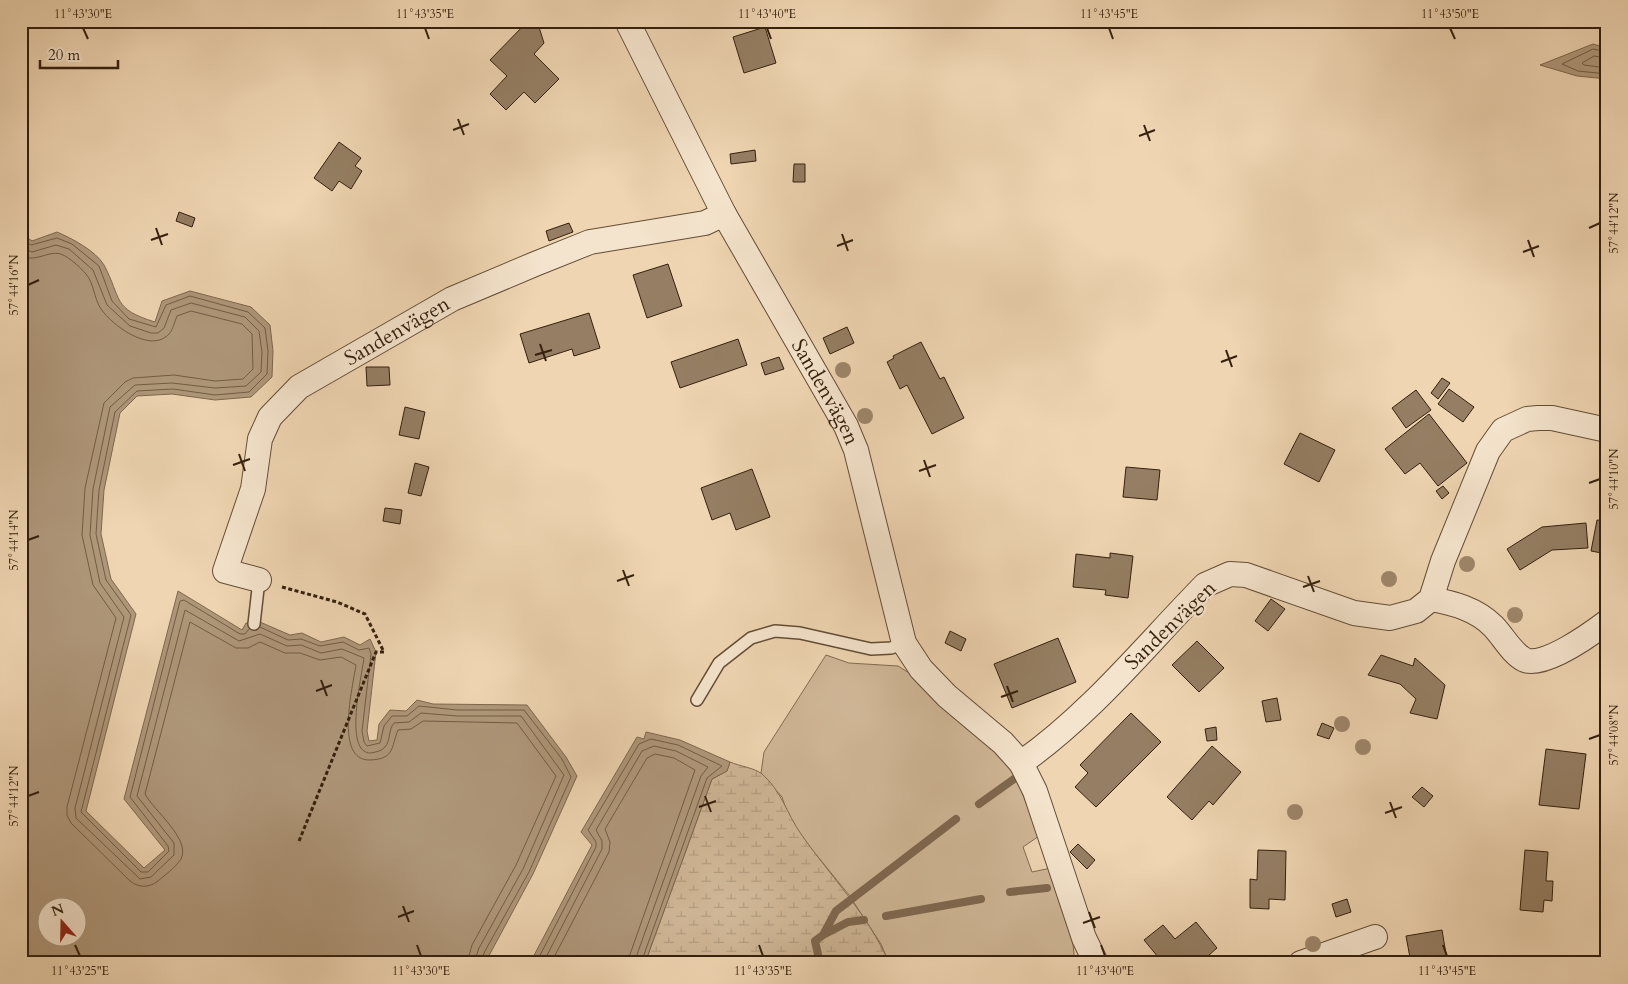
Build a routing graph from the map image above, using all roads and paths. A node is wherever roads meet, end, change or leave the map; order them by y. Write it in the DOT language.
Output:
graph roads {
  1 [pos="627,21"];
  2 [pos="724,214"];
  3 [pos="1607,430"];
  4 [pos="259,580"];
  5 [pos="1431,599"];
  6 [pos="1607,622"];
  7 [pos="254,624"];
  8 [pos="904,643"];
  9 [pos="697,700"];
  10 [pos="1021,763"];
  11 [pos="299,841"];
  12 [pos="1375,937"];
  13 [pos="1096,963"];
  14 [pos="1301,963"];
  1 -- 2 [label="street, Sandenvägen"];
  2 -- 4 [label="street, Sandenvägen"];
  2 -- 8 [label="street, Sandenvägen"];
  3 -- 5 [label="street"];
  4 -- 7 [label="lane"];
  4 -- 11 [label="path"];
  5 -- 6 [label="street"];
  5 -- 10 [label="street, Sandenvägen"];
  8 -- 9 [label="lane"];
  8 -- 10 [label="street, Sandenvägen"];
  10 -- 13 [label="street, Sandenvägen"];
  12 -- 14 [label="street"];
}
